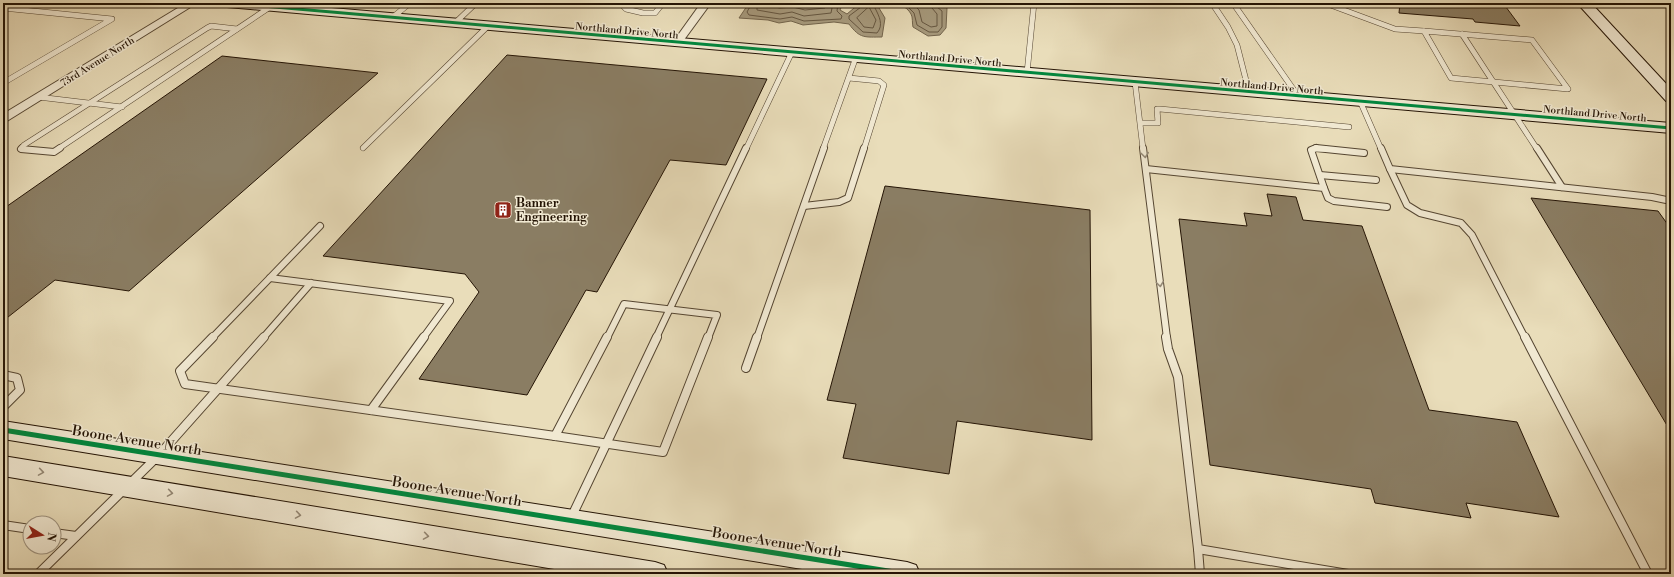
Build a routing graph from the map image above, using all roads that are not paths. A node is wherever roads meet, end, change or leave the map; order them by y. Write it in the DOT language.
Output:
graph roads {
  1 [pos="192,3"];
  2 [pos="227,3"];
  3 [pos="410,3"];
  4 [pos="476,3"];
  5 [pos="626,3"];
  6 [pos="663,3"];
  7 [pos="706,3"];
  8 [pos="1034,3"];
  9 [pos="1212,3"];
  10 [pos="1233,3"];
  11 [pos="1325,3"];
  12 [pos="1584,3"];
  13 [pos="273,5"];
  14 [pos="3,8"];
  15 [pos="393,17"];
  16 [pos="455,23"];
  17 [pos="488,26"];
  18 [pos="237,29"];
  19 [pos="1424,31"];
  20 [pos="1462,34"];
  21 [pos="678,42"];
  22 [pos="792,52"];
  23 [pos="856,58"];
  24 [pos="1027,73"];
  25 [pos="849,78"];
  26 [pos="1135,82"];
  27 [pos="3,83"];
  28 [pos="1494,83"];
  29 [pos="1249,92"];
  30 [pos="1298,96"];
  31 [pos="38,97"];
  32 [pos="1671,98"];
  33 [pos="1360,101"];
  34 [pos="90,103"];
  35 [pos="122,106"];
  36 [pos="1514,114"];
  37 [pos="3,119"];
  38 [pos="1140,120"];
  39 [pos="1349,127"];
  40 [pos="1671,128"];
  41 [pos="363,148"];
  42 [pos="1364,153"];
  43 [pos="1146,169"];
  44 [pos="1390,169"];
  45 [pos="1320,175"];
  46 [pos="1376,180"];
  47 [pos="1324,188"];
  48 [pos="1562,188"];
  49 [pos="1671,201"];
  50 [pos="804,206"];
  51 [pos="1387,207"];
  52 [pos="320,226"];
  53 [pos="270,278"];
  54 [pos="311,283"];
  55 [pos="671,309"];
  56 [pos="746,368"];
  57 [pos="3,375"];
  58 [pos="218,388"];
  59 [pos="3,407"];
  60 [pos="371,410"];
  61 [pos="3,430"];
  62 [pos="555,437"];
  63 [pos="606,444"];
  64 [pos="159,455"];
  65 [pos="3,466"];
  66 [pos="128,486"];
  67 [pos="570,520"];
  68 [pos="3,525"];
  69 [pos="22,528"];
  70 [pos="62,534"];
  71 [pos="76,536"];
  72 [pos="1198,549"];
  73 [pos="630,572"];
  74 [pos="38,574"];
  75 [pos="655,574"];
  76 [pos="907,574"];
  77 [pos="1200,574"];
  78 [pos="1348,574"];
  79 [pos="1648,574"];
  1 -- 31 [label="street, 73rd Avenue North"];
  2 -- 13 [label="street, Northland Drive North"];
  3 -- 15 [label="lane"];
  4 -- 16 [label="lane"];
  5 -- 6 [label="lane"];
  7 -- 21 [label="street"];
  8 -- 24 [label="lane"];
  9 -- 29 [label="lane"];
  10 -- 30 [label="lane"];
  11 -- 19 [label="lane"];
  12 -- 32 [label="street"];
  13 -- 15 [label="street, Northland Drive North"];
  13 -- 18 [label="lane"];
  14 -- 27 [label="lane"];
  15 -- 16 [label="street, Northland Drive North"];
  16 -- 17 [label="street, Northland Drive North"];
  17 -- 21 [label="street, Northland Drive North"];
  17 -- 41 [label="lane"];
  18 -- 34 [label="lane"];
  18 -- 35 [label="lane"];
  19 -- 20 [label="lane"];
  19 -- 28 [label="lane"];
  20 -- 28 [label="lane"];
  20 -- 28 [label="lane"];
  21 -- 22 [label="street, Northland Drive North"];
  22 -- 23 [label="street, Northland Drive North"];
  22 -- 55 [label="lane"];
  23 -- 24 [label="street, Northland Drive North"];
  23 -- 25 [label="lane"];
  24 -- 26 [label="street, Northland Drive North"];
  25 -- 50 [label="lane"];
  25 -- 50 [label="lane"];
  26 -- 29 [label="street, Northland Drive North"];
  26 -- 38 [label="lane"];
  28 -- 36 [label="lane"];
  29 -- 30 [label="street, Northland Drive North"];
  30 -- 33 [label="street, Northland Drive North"];
  31 -- 34 [label="lane"];
  31 -- 37 [label="street, 73rd Avenue North"];
  33 -- 36 [label="street, Northland Drive North"];
  33 -- 44 [label="lane"];
  34 -- 35 [label="lane"];
  34 -- 35 [label="lane"];
  36 -- 40 [label="street, Northland Drive North"];
  36 -- 48 [label="lane"];
  38 -- 39 [label="lane"];
  38 -- 43 [label="lane, one-way"];
  42 -- 45 [label="lane"];
  43 -- 47 [label="lane"];
  43 -- 72 [label="lane, one-way"];
  44 -- 48 [label="lane"];
  44 -- 79 [label="lane"];
  45 -- 46 [label="lane"];
  45 -- 47 [label="lane"];
  47 -- 51 [label="lane"];
  48 -- 49 [label="lane"];
  50 -- 56 [label="lane"];
  52 -- 53 [label="lane"];
  53 -- 54 [label="lane"];
  53 -- 58 [label="lane"];
  54 -- 58 [label="lane"];
  54 -- 60 [label="lane"];
  55 -- 62 [label="lane"];
  55 -- 63 [label="lane"];
  55 -- 63 [label="lane"];
  57 -- 59 [label="lane"];
  58 -- 60 [label="lane"];
  58 -- 64 [label="lane"];
  60 -- 62 [label="lane"];
  61 -- 64 [label="street, Boone Avenue North"];
  62 -- 63 [label="lane"];
  63 -- 67 [label="lane"];
  64 -- 66 [label="lane"];
  64 -- 67 [label="street, Boone Avenue North"];
  65 -- 66 [label="street, one-way"];
  66 -- 71 [label="lane"];
  66 -- 73 [label="street, one-way"];
  67 -- 76 [label="street, Boone Avenue North"];
  68 -- 69 [label="lane"];
  70 -- 71 [label="lane"];
  71 -- 74 [label="lane"];
  72 -- 77 [label="lane"];
  72 -- 78 [label="lane"];
  73 -- 75 [label="street"];
}
